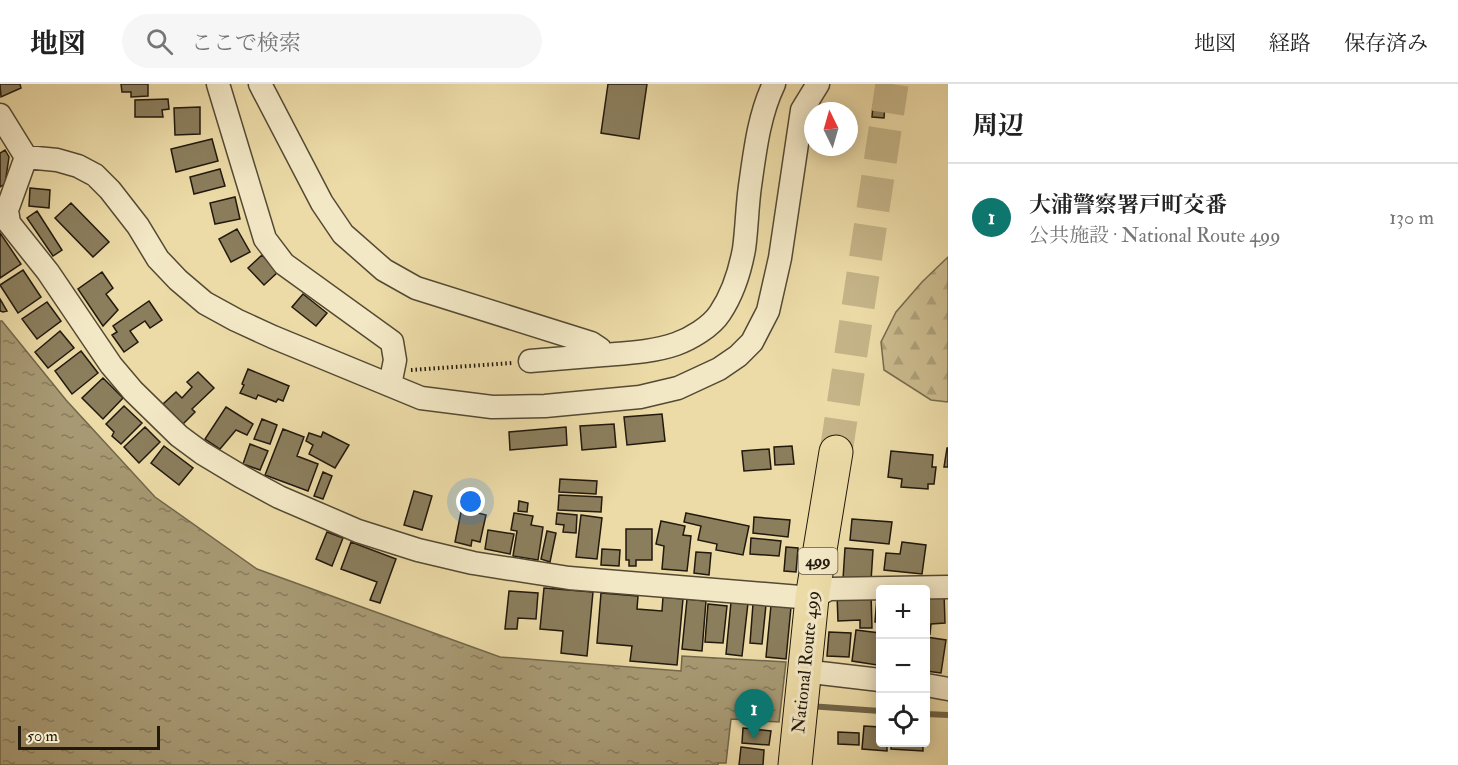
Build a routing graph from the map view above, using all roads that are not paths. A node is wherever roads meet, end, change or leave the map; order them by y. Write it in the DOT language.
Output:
graph roads {
  1 [pos="218,84"];
  2 [pos="260,84"];
  3 [pos="774,84"];
  4 [pos="818,84"];
  5 [pos="0,115"];
  6 [pos="26,158"];
  7 [pos="603,355"];
  8 [pos="530,362"];
  9 [pos="392,379"];
  10 [pos="836,452"];
  11 [pos="948,586"];
  12 [pos="812,598"];
  13 [pos="803,671"];
  14 [pos="876,680"];
  15 [pos="930,686"];
  16 [pos="948,689"];
  17 [pos="796,752"];
  1 -- 9 [label="street"];
  2 -- 7 [label="street"];
  3 -- 7 [label="street"];
  4 -- 9 [label="street"];
  5 -- 6 [label="street"];
  6 -- 9 [label="street"];
  6 -- 12 [label="street"];
  7 -- 8 [label="street"];
  10 -- 12 [label="highway, National Route 499 / 499"];
  11 -- 12 [label="street"];
  12 -- 13 [label="highway, National Route 499 / 499"];
  13 -- 14 [label="street"];
  13 -- 17 [label="highway, National Route 499 / 499"];
  15 -- 16 [label="street"];
}
